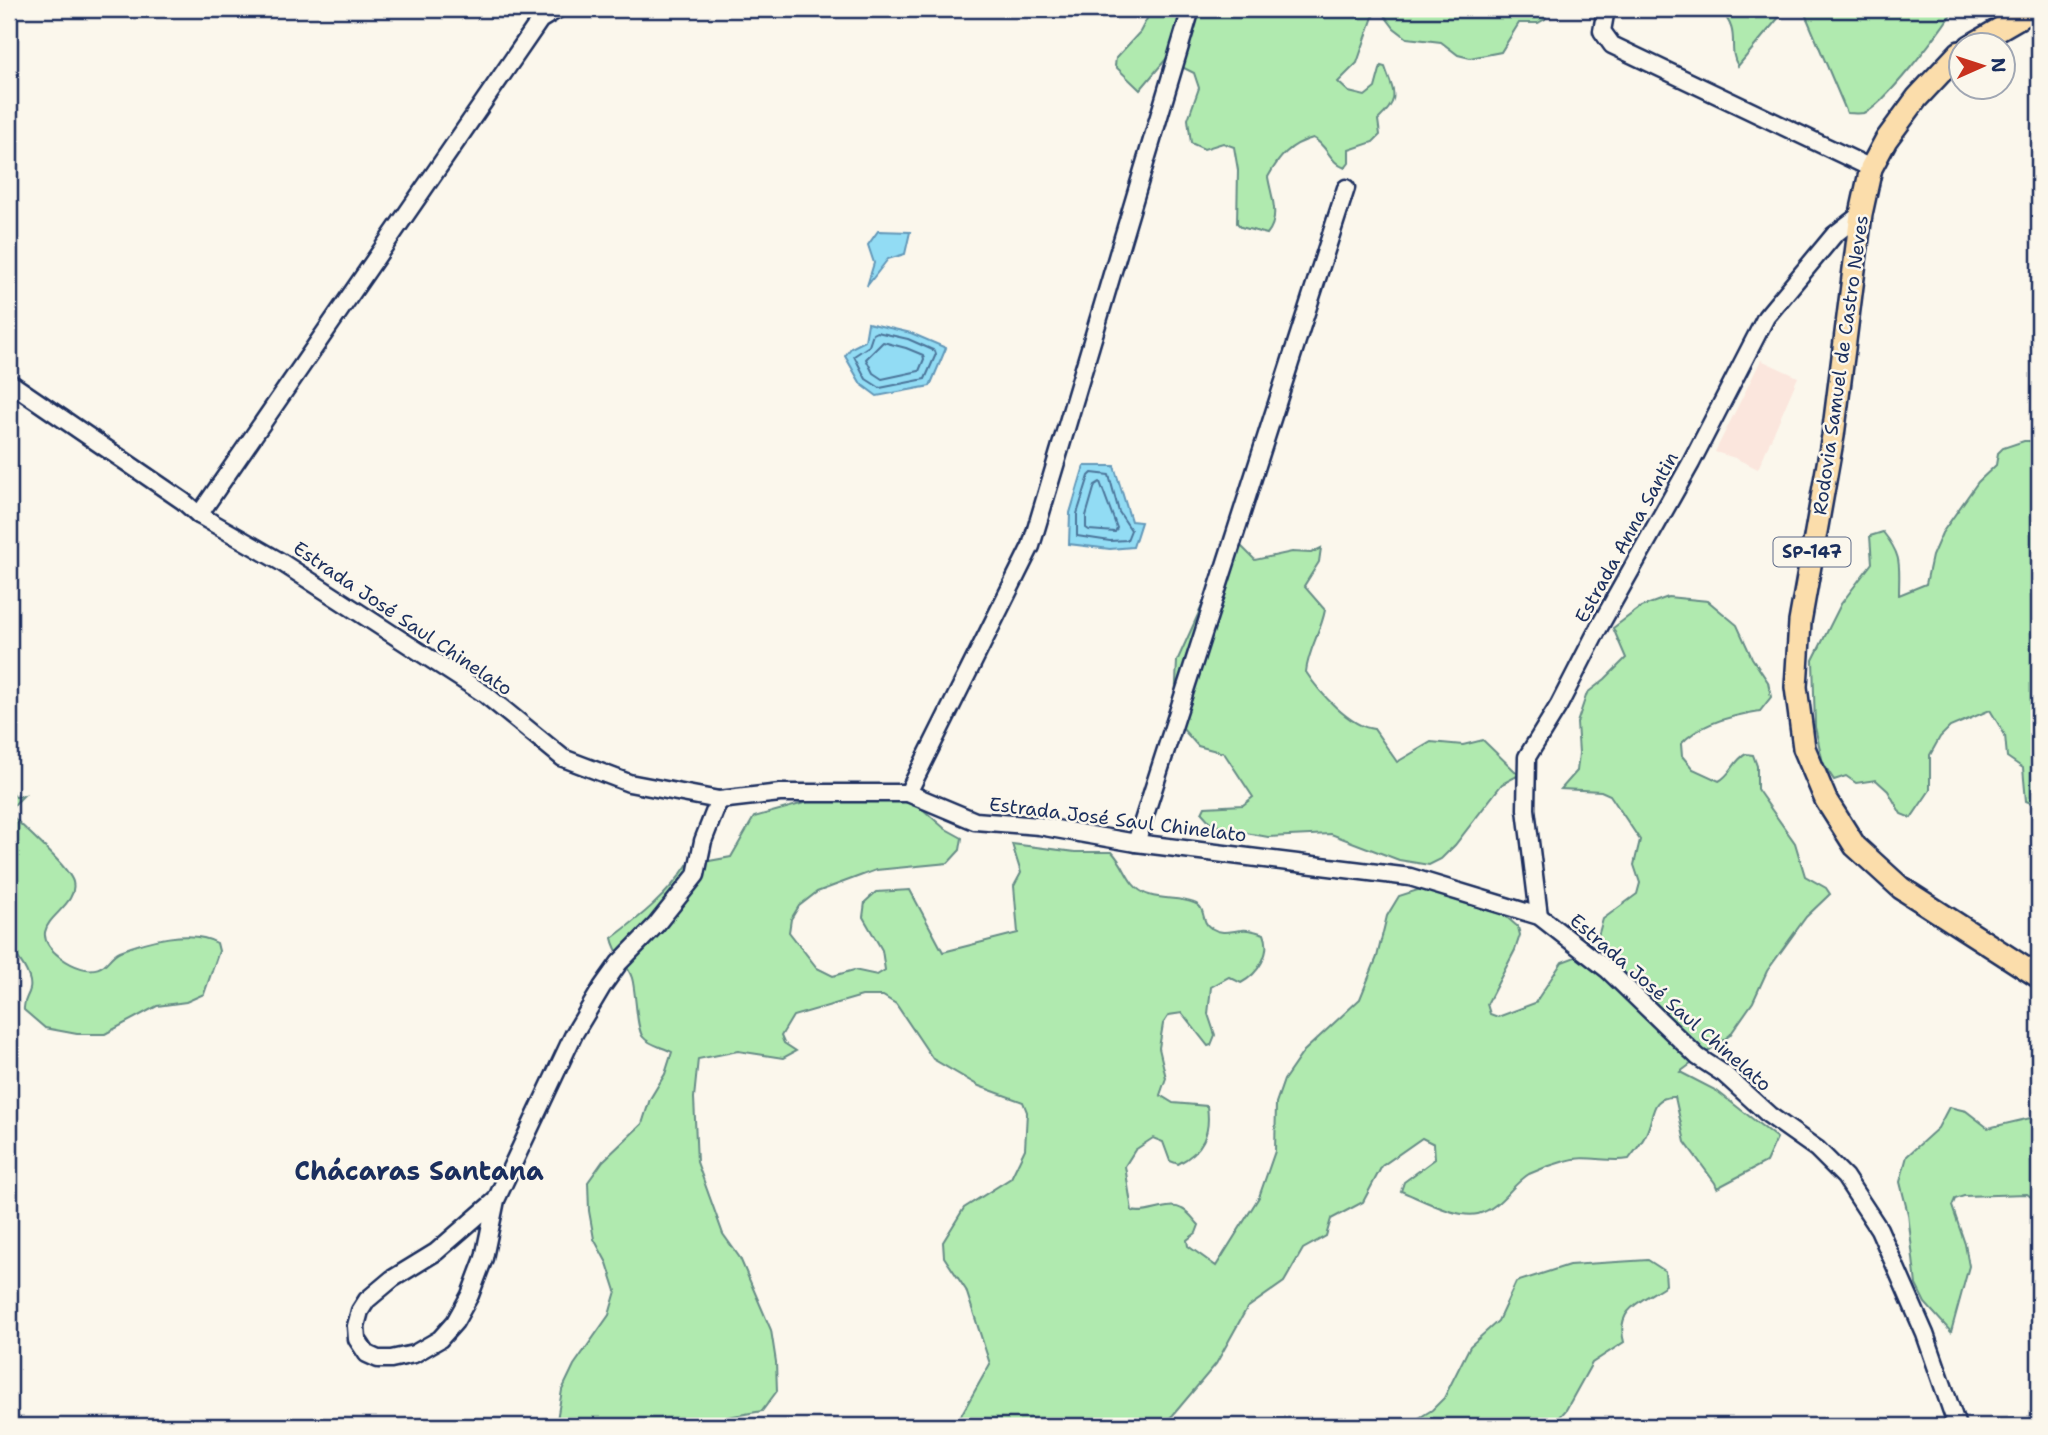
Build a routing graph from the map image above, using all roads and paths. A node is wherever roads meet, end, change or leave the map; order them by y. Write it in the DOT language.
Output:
graph roads {
  1 [pos="558,9"];
  2 [pos="1191,9"];
  3 [pos="1606,9"];
  4 [pos="2034,9"];
  5 [pos="1992,32"];
  6 [pos="1946,68"];
  7 [pos="1871,168"];
  8 [pos="1346,188"];
  9 [pos="1861,215"];
  10 [pos="9,382"];
  11 [pos="199,515"];
  12 [pos="908,793"];
  13 [pos="719,800"];
  14 [pos="1136,843"];
  15 [pos="1539,916"];
  16 [pos="2039,977"];
  17 [pos="496,1200"];
  18 [pos="1957,1426"];
  1 -- 11 [label="street"];
  2 -- 12 [label="street"];
  3 -- 7 [label="street"];
  4 -- 5 [label="main road"];
  6 -- 7 [label="main road, Rodovia Samuel de Castro Neves / SP-147"];
  7 -- 9 [label="main road, Rodovia Samuel de Castro Neves / SP-147"];
  8 -- 14 [label="street"];
  9 -- 15 [label="street, Estrada Anna Santin"];
  9 -- 16 [label="main road, Rodovia Samuel de Castro Neves / SP-147"];
  10 -- 11 [label="street, Estrada José Saul Chinelato"];
  11 -- 13 [label="street, Estrada José Saul Chinelato"];
  12 -- 13 [label="street, Estrada José Saul Chinelato"];
  12 -- 14 [label="street, Estrada José Saul Chinelato"];
  13 -- 17 [label="street"];
  14 -- 15 [label="street, Estrada José Saul Chinelato"];
  15 -- 18 [label="street, Estrada José Saul Chinelato"];
  17 -- 17 [label="street"];
}
